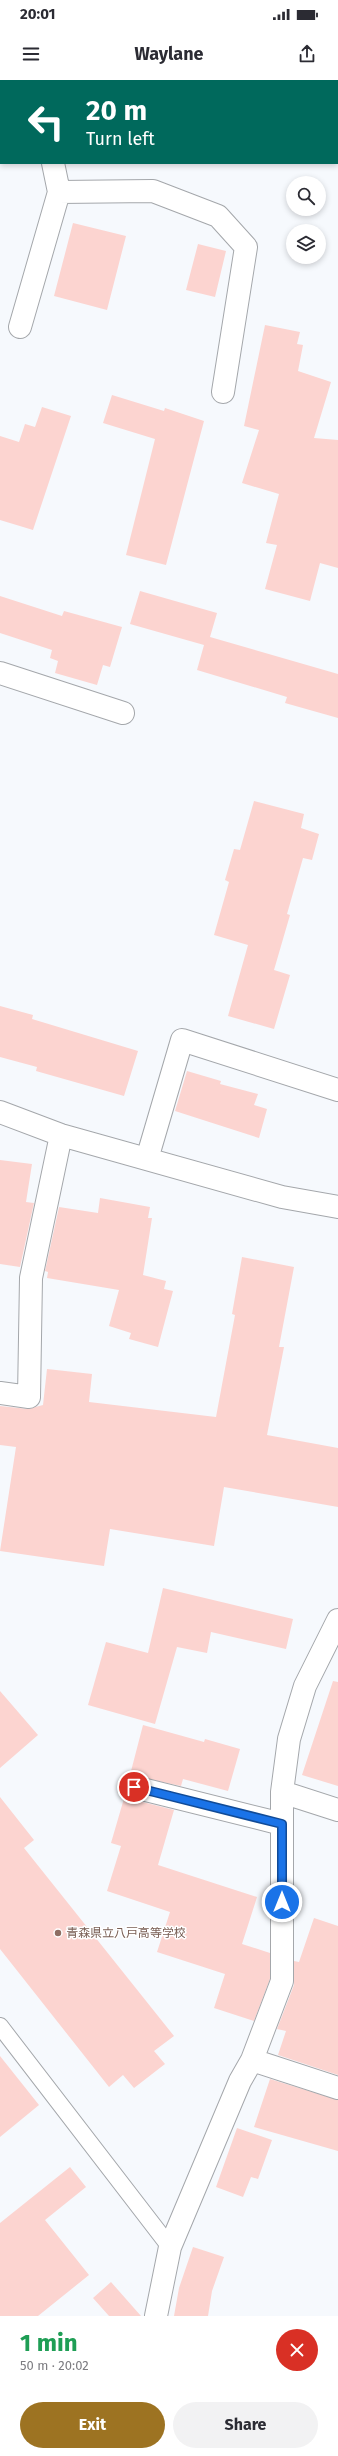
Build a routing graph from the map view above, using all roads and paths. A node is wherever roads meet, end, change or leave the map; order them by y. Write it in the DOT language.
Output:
graph roads {
  1 [pos="54,164"];
  2 [pos="59,192"];
  3 [pos="20,327"];
  4 [pos="223,392"];
  5 [pos="0,673"];
  6 [pos="123,713"];
  7 [pos="338,1090"];
  8 [pos="0,1112"];
  9 [pos="61,1135"];
  10 [pos="147,1159"];
  11 [pos="338,1207"];
  12 [pos="0,1393"];
  13 [pos="337,1624"];
  14 [pos="134,1787"];
  15 [pos="282,1792"];
  16 [pos="338,1810"];
  17 [pos="282,1824"];
  18 [pos="0,2026"];
  19 [pos="252,2060"];
  20 [pos="338,2088"];
  21 [pos="170,2247"];
  22 [pos="156,2316"];
  1 -- 2 [label="street"];
  2 -- 3 [label="street"];
  2 -- 4 [label="street"];
  5 -- 6 [label="street"];
  7 -- 10 [label="street"];
  8 -- 9 [label="street"];
  9 -- 10 [label="street"];
  9 -- 12 [label="street"];
  10 -- 11 [label="street"];
  13 -- 15 [label="street"];
  14 -- 17 [label="street"];
  15 -- 16 [label="street"];
  15 -- 17 [label="street"];
  17 -- 19 [label="street"];
  18 -- 21 [label="lane"];
  19 -- 20 [label="street"];
  19 -- 21 [label="street"];
  21 -- 22 [label="street"];
}
